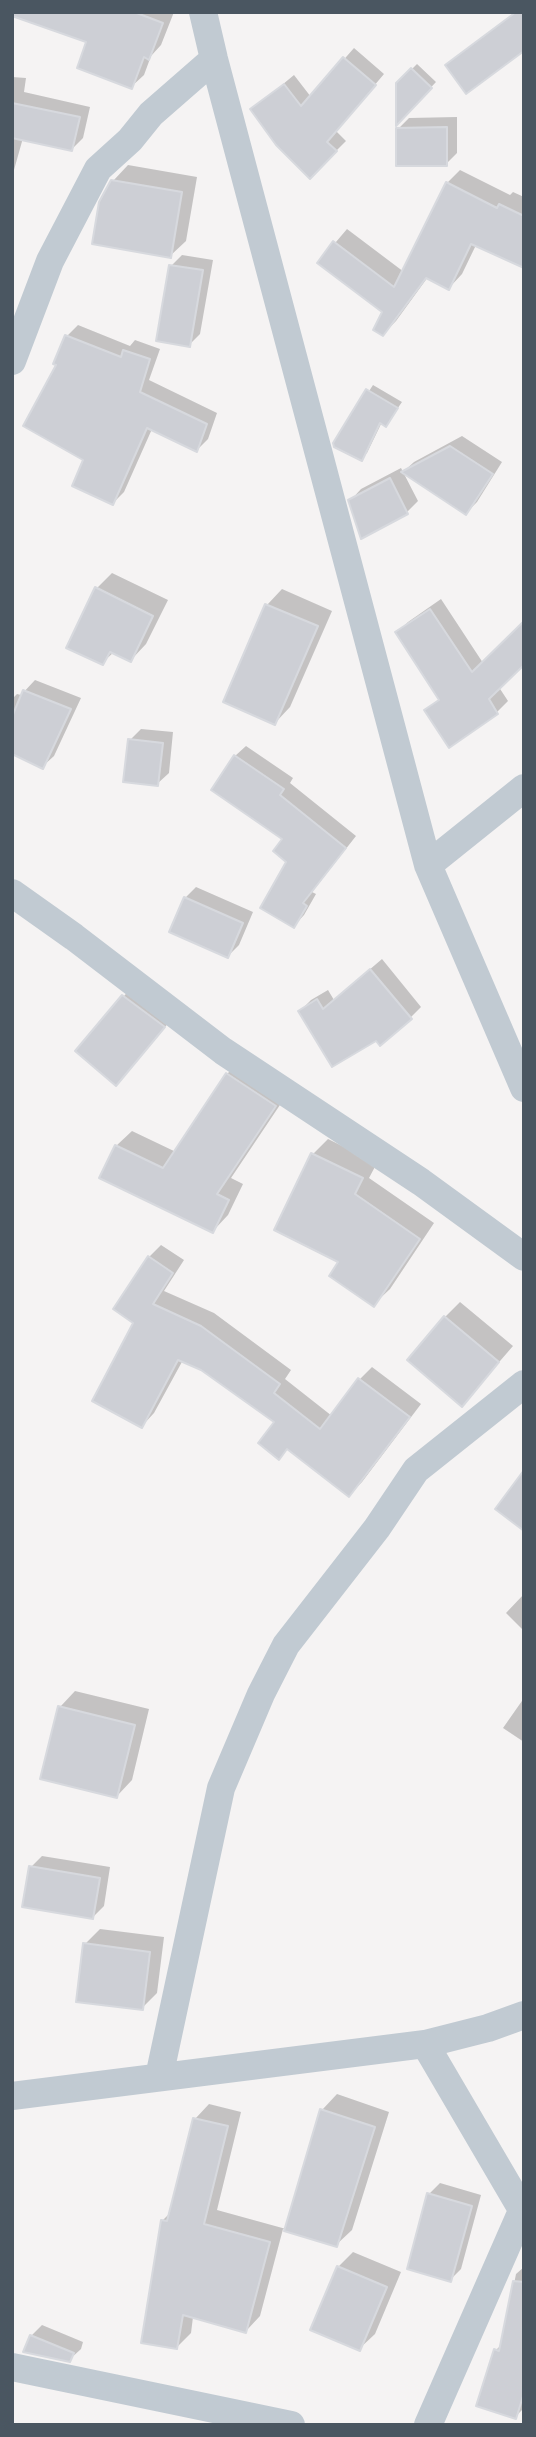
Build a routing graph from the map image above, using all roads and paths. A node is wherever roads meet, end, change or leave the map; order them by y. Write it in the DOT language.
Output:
graph roads {
  1 [pos="203,12"];
  2 [pos="214,59"];
  3 [pos="12,361"];
  4 [pos="524,788"];
  5 [pos="428,866"];
  6 [pos="12,893"];
  7 [pos="524,1088"];
  8 [pos="524,1256"];
  9 [pos="524,1384"];
  10 [pos="524,2015"];
  11 [pos="425,2044"];
  12 [pos="159,2077"];
  13 [pos="12,2095"];
  14 [pos="523,2212"];
  15 [pos="12,2367"];
  16 [pos="291,2425"];
  17 [pos="428,2425"];
  1 -- 2 [label="street"];
  2 -- 3 [label="street"];
  2 -- 5 [label="street"];
  4 -- 5 [label="street"];
  5 -- 7 [label="street"];
  6 -- 8 [label="street"];
  9 -- 12 [label="street"];
  10 -- 11 [label="street"];
  11 -- 12 [label="street"];
  11 -- 14 [label="street"];
  12 -- 13 [label="street"];
  14 -- 17 [label="street"];
  15 -- 16 [label="street"];
}
